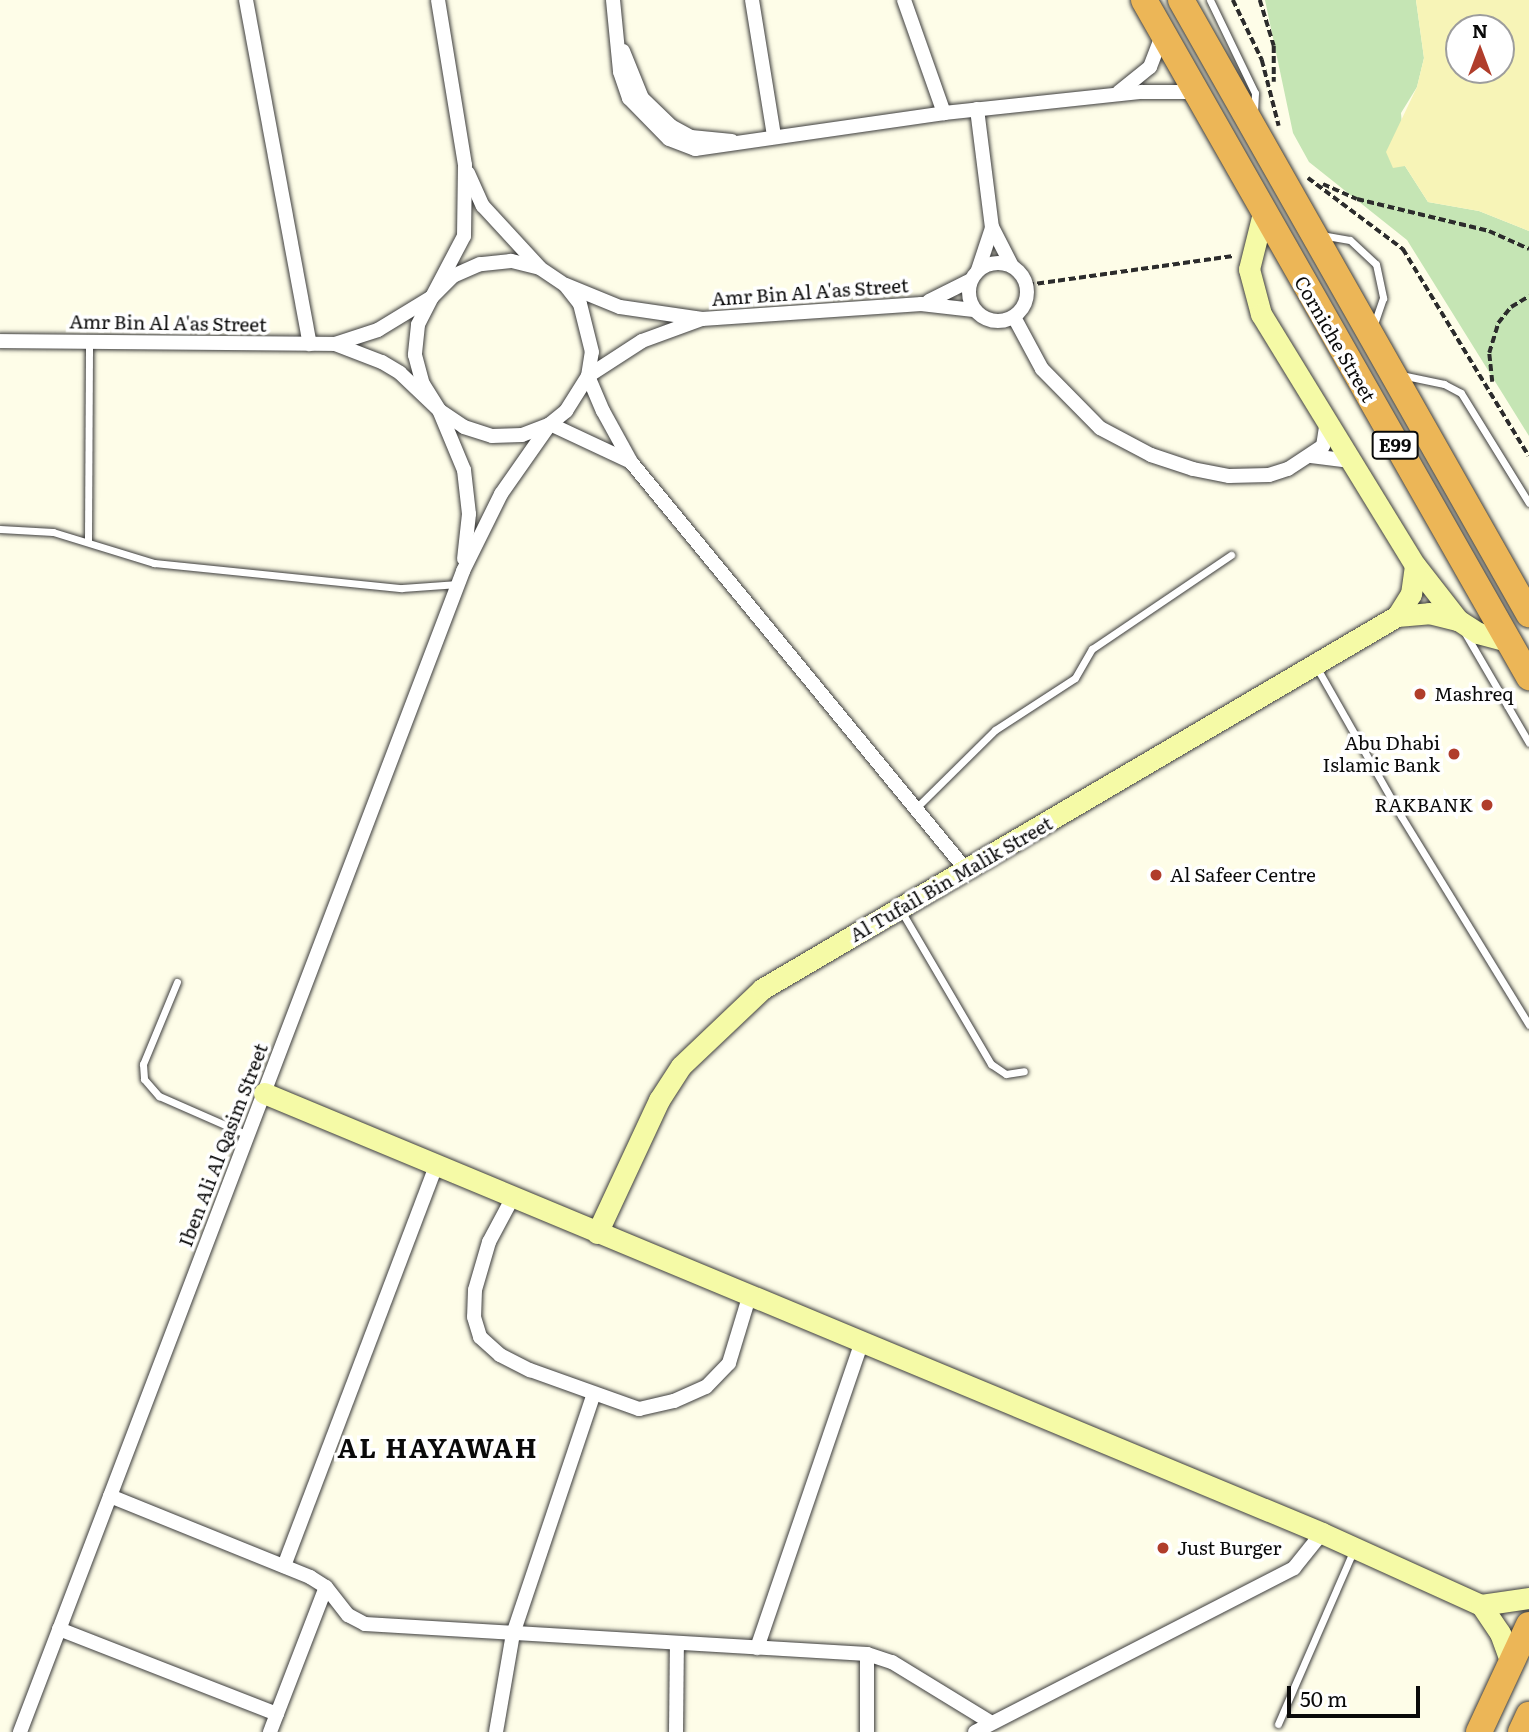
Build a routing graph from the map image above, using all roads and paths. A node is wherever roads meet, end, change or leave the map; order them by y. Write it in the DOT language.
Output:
graph roads {
  1 [pos="246,0"];
  2 [pos="438,0"];
  3 [pos="613,0"];
  4 [pos="752,0"];
  5 [pos="904,0"];
  6 [pos="1144,0"];
  7 [pos="1181,0"];
  8 [pos="1210,0"];
  9 [pos="1233,0"];
  10 [pos="1260,0"];
  11 [pos="1162,34"];
  12 [pos="1274,82"];
  13 [pos="1193,92"];
  14 [pos="1112,96"];
  15 [pos="976,109"];
  16 [pos="944,113"];
  17 [pos="1251,126"];
  18 [pos="774,136"];
  19 [pos="1282,136"];
  20 [pos="465,165"];
  21 [pos="1302,171"];
  22 [pos="1323,184"];
  23 [pos="1263,213"];
  24 [pos="992,226"];
  25 [pos="1314,236"];
  26 [pos="1529,249"];
  27 [pos="1250,253"];
  28 [pos="1012,266"];
  29 [pos="540,268"];
  30 [pos="974,275"];
  31 [pos="565,285"];
  32 [pos="1027,285"];
  33 [pos="1529,296"];
  34 [pos="432,297"];
  35 [pos="921,304"];
  36 [pos="974,310"];
  37 [pos="1014,317"];
  38 [pos="702,319"];
  39 [pos="1370,331"];
  40 [pos="0,341"];
  41 [pos="89,342"];
  42 [pos="310,344"];
  43 [pos="335,344"];
  44 [pos="1396,374"];
  45 [pos="588,376"];
  46 [pos="1492,382"];
  47 [pos="439,410"];
  48 [pos="1327,421"];
  49 [pos="550,424"];
  50 [pos="1311,456"];
  51 [pos="1529,456"];
  52 [pos="1351,461"];
  53 [pos="631,462"];
  54 [pos="1529,503"];
  55 [pos="0,529"];
  56 [pos="88,542"];
  57 [pos="1231,555"];
  58 [pos="1415,565"];
  59 [pos="460,577"];
  60 [pos="1529,614"];
  61 [pos="1397,616"];
  62 [pos="1458,620"];
  63 [pos="1508,641"];
  64 [pos="1315,664"];
  65 [pos="1529,677"];
  66 [pos="1529,743"];
  67 [pos="916,808"];
  68 [pos="967,871"];
  69 [pos="900,909"];
  70 [pos="177,982"];
  71 [pos="1529,1026"];
  72 [pos="1024,1071"];
  73 [pos="264,1093"];
  74 [pos="248,1135"];
  75 [pos="436,1165"];
  76 [pos="513,1197"];
  77 [pos="597,1233"];
  78 [pos="749,1297"];
  79 [pos="861,1344"];
  80 [pos="594,1394"];
  81 [pos="110,1496"];
  82 [pos="1322,1534"];
  83 [pos="1354,1548"];
  84 [pos="284,1566"];
  85 [pos="326,1587"];
  86 [pos="1529,1598"];
  87 [pos="1481,1605"];
  88 [pos="1529,1625"];
  89 [pos="59,1629"];
  90 [pos="513,1634"];
  91 [pos="677,1643"];
  92 [pos="757,1648"];
  93 [pos="867,1654"];
  94 [pos="1511,1664"];
  95 [pos="277,1714"];
  96 [pos="1529,1715"];
  97 [pos="990,1722"];
  98 [pos="1278,1724"];
  99 [pos="20,1732"];
  100 [pos="270,1732"];
  101 [pos="496,1732"];
  102 [pos="676,1732"];
  103 [pos="867,1732"];
  104 [pos="975,1732"];
  105 [pos="1479,1732"];
  106 [pos="1521,1732"];
  1 -- 42 [label="street"];
  2 -- 20 [label="street"];
  3 -- 18 [label="street"];
  4 -- 18 [label="street"];
  5 -- 16 [label="street"];
  6 -- 11 [label="highway, Corniche Street / E99"];
  7 -- 17 [label="highway, Corniche Street / E99"];
  8 -- 17 [label="lane"];
  9 -- 19 [label="path"];
  10 -- 12 [label="path"];
  11 -- 13 [label="highway, Corniche Street / E99"];
  11 -- 14 [label="street"];
  13 -- 14 [label="street"];
  13 -- 23 [label="highway, Corniche Street / E99"];
  14 -- 15 [label="street"];
  15 -- 16 [label="street"];
  15 -- 24 [label="street"];
  16 -- 18 [label="street"];
  17 -- 25 [label="highway, Corniche Street / E99"];
  20 -- 29 [label="street"];
  20 -- 34 [label="street"];
  21 -- 51 [label="path"];
  22 -- 26 [label="path"];
  23 -- 27 [label="street"];
  23 -- 63 [label="highway, Corniche Street / E99"];
  24 -- 28 [label="street"];
  24 -- 30 [label="street"];
  25 -- 39 [label="highway, Corniche Street / E99"];
  25 -- 39 [label="lane"];
  27 -- 32 [label="path"];
  27 -- 48 [label="street"];
  28 -- 30 [label="street"];
  28 -- 32 [label="street"];
  29 -- 31 [label="street"];
  29 -- 34 [label="street"];
  30 -- 35 [label="street, Amr Bin Al A'as Street"];
  30 -- 36 [label="street"];
  31 -- 38 [label="street, Amr Bin Al A'as Street"];
  31 -- 45 [label="street"];
  32 -- 37 [label="street"];
  33 -- 46 [label="path"];
  34 -- 43 [label="street, Amr Bin Al A'as Street"];
  34 -- 47 [label="street"];
  35 -- 36 [label="street, Amr Bin Al A'as Street"];
  35 -- 38 [label="street, Amr Bin Al A'as Street"];
  36 -- 37 [label="street"];
  37 -- 50 [label="street"];
  38 -- 45 [label="street, Amr Bin Al A'as Street"];
  39 -- 44 [label="highway, Corniche Street / E99"];
  40 -- 41 [label="street, Amr Bin Al A'as Street"];
  41 -- 42 [label="street, Amr Bin Al A'as Street"];
  41 -- 56 [label="lane"];
  42 -- 43 [label="street, Amr Bin Al A'as Street"];
  43 -- 47 [label="street, Amr Bin Al A'as Street"];
  44 -- 54 [label="lane"];
  44 -- 60 [label="highway, Corniche Street / E99"];
  45 -- 49 [label="street"];
  45 -- 53 [label="street"];
  47 -- 49 [label="street"];
  47 -- 59 [label="street, Iben Ali Al Qasim Street"];
  48 -- 50 [label="street"];
  48 -- 52 [label="street"];
  49 -- 53 [label="street"];
  49 -- 59 [label="street, Iben Ali Al Qasim Street"];
  50 -- 52 [label="street"];
  52 -- 58 [label="street"];
  53 -- 67 [label="street"];
  55 -- 56 [label="lane"];
  56 -- 59 [label="lane"];
  57 -- 67 [label="lane"];
  58 -- 61 [label="street"];
  58 -- 62 [label="street"];
  59 -- 73 [label="street, Iben Ali Al Qasim Street"];
  61 -- 62 [label="street"];
  61 -- 64 [label="street, Al Tufail Bin Malik Street"];
  62 -- 63 [label="street"];
  62 -- 66 [label="lane"];
  63 -- 65 [label="highway, Corniche Street / E99"];
  64 -- 68 [label="street, Al Tufail Bin Malik Street"];
  64 -- 71 [label="lane"];
  67 -- 68 [label="street"];
  68 -- 69 [label="street, Al Tufail Bin Malik Street"];
  69 -- 72 [label="lane"];
  69 -- 77 [label="street, Al Tufail Bin Malik Street"];
  70 -- 74 [label="lane"];
  73 -- 74 [label="street, Iben Ali Al Qasim Street"];
  73 -- 75 [label="street"];
  74 -- 81 [label="street, Iben Ali Al Qasim Street"];
  75 -- 76 [label="street"];
  75 -- 84 [label="street"];
  76 -- 77 [label="street"];
  76 -- 80 [label="street"];
  77 -- 78 [label="street"];
  78 -- 79 [label="street"];
  78 -- 80 [label="street"];
  79 -- 82 [label="street"];
  79 -- 92 [label="street"];
  80 -- 90 [label="street"];
  81 -- 84 [label="street"];
  81 -- 89 [label="street, Iben Ali Al Qasim Street"];
  82 -- 83 [label="street"];
  82 -- 97 [label="street"];
  83 -- 87 [label="street"];
  83 -- 98 [label="lane"];
  84 -- 85 [label="street"];
  85 -- 90 [label="street"];
  85 -- 95 [label="street"];
  86 -- 87 [label="street"];
  87 -- 94 [label="street"];
  88 -- 94 [label="highway"];
  89 -- 95 [label="street"];
  89 -- 99 [label="street, Iben Ali Al Qasim Street"];
  90 -- 91 [label="street"];
  90 -- 101 [label="street"];
  91 -- 92 [label="street"];
  91 -- 102 [label="street"];
  92 -- 93 [label="street"];
  93 -- 97 [label="street"];
  93 -- 103 [label="street"];
  94 -- 105 [label="highway"];
  95 -- 100 [label="street"];
  96 -- 106 [label="highway"];
  97 -- 104 [label="street"];
}
